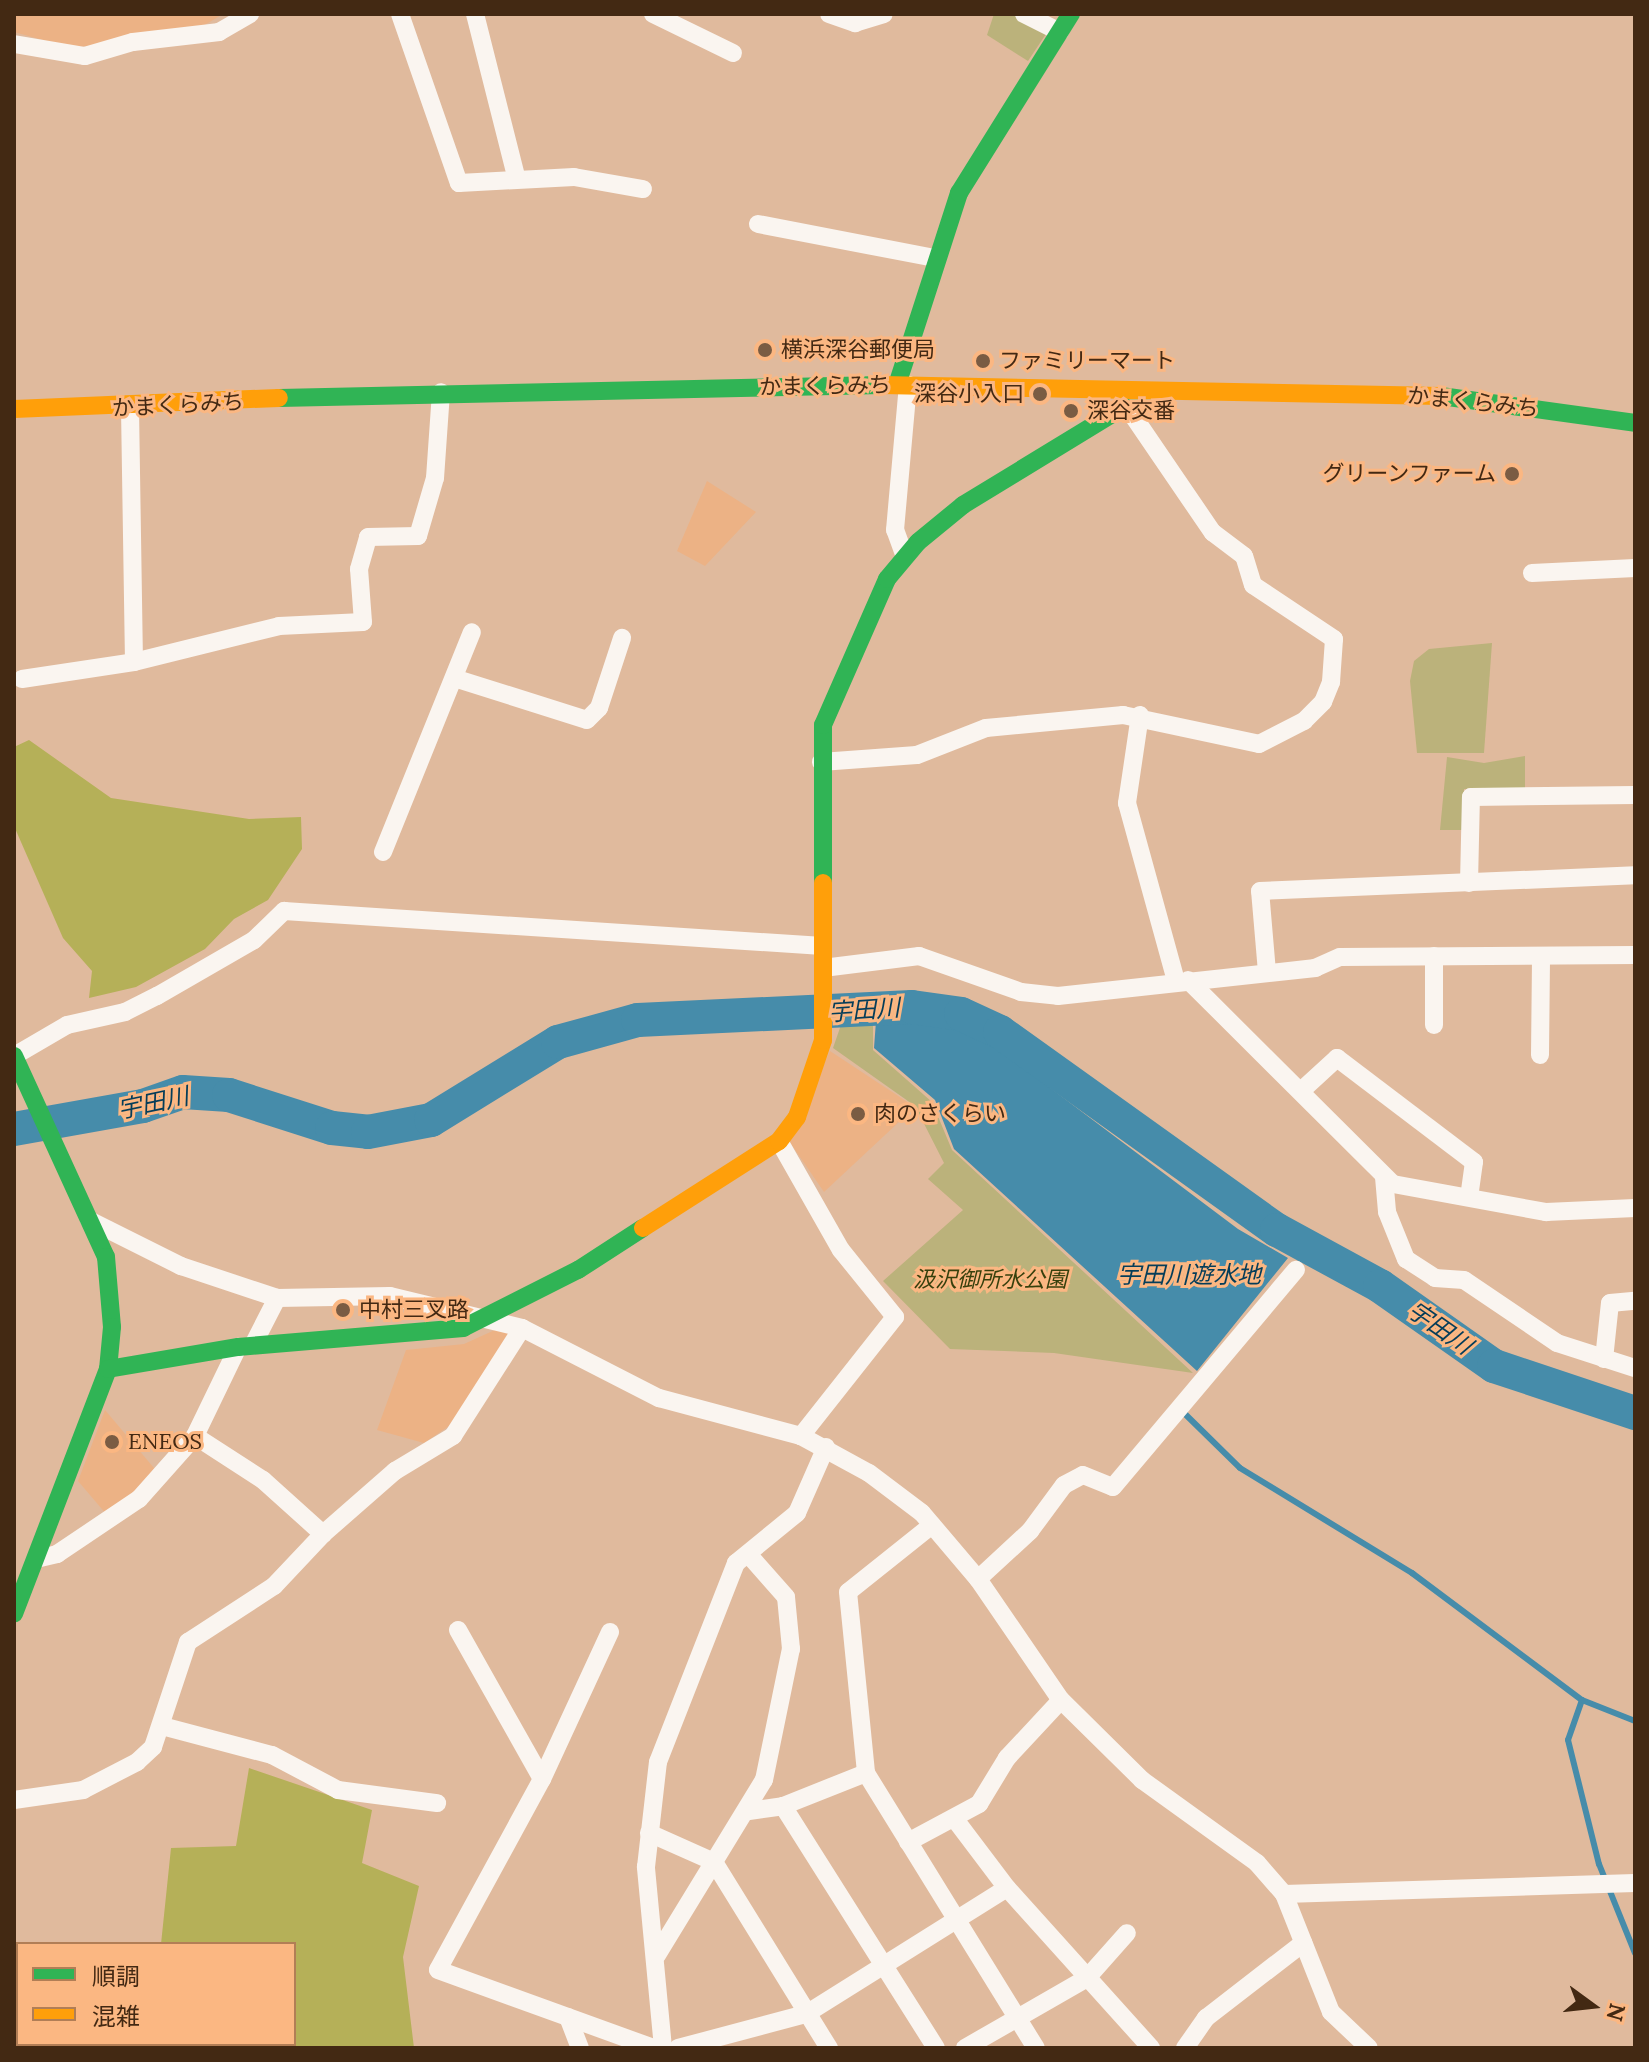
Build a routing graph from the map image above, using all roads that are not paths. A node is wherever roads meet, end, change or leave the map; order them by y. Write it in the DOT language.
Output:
graph roads {
  1 [pos="250,14"];
  2 [pos="400,14"];
  3 [pos="475,14"];
  4 [pos="653,14"];
  5 [pos="829,14"];
  6 [pos="884,14"];
  7 [pos="1024,14"];
  8 [pos="1071,14"];
  9 [pos="1060,32"];
  10 [pos="14,44"];
  11 [pos="733,53"];
  12 [pos="516,176"];
  13 [pos="643,189"];
  14 [pos="758,224"];
  15 [pos="935,258"];
  16 [pos="902,385"];
  17 [pos="441,392"];
  18 [pos="1143,395"];
  19 [pos="1125,404"];
  20 [pos="130,408"];
  21 [pos="14,409"];
  22 [pos="1633,426"];
  23 [pos="905,557"];
  24 [pos="1635,568"];
  25 [pos="1532,573"];
  26 [pos="472,632"];
  27 [pos="622,638"];
  28 [pos="134,662"];
  29 [pos="454,678"];
  30 [pos="22,679"];
  31 [pos="1140,715"];
  32 [pos="821,762"];
  33 [pos="1635,795"];
  34 [pos="383,852"];
  35 [pos="1635,875"];
  36 [pos="1469,883"];
  37 [pos="823,946"];
  38 [pos="1635,955"];
  39 [pos="1434,956"];
  40 [pos="1541,956"];
  41 [pos="1267,972"];
  42 [pos="823,977"];
  43 [pos="1182,980"];
  44 [pos="1434,1025"];
  45 [pos="1540,1055"];
  46 [pos="14,1056"];
  47 [pos="1301,1091"];
  48 [pos="779,1141"];
  49 [pos="1384,1177"];
  50 [pos="1469,1197"];
  51 [pos="1635,1208"];
  52 [pos="89,1220"];
  53 [pos="1296,1270"];
  54 [pos="277,1298"];
  55 [pos="1635,1301"];
  56 [pos="489,1318"];
  57 [pos="522,1328"];
  58 [pos="245,1346"];
  59 [pos="1604,1359"];
  60 [pos="1635,1368"];
  61 [pos="108,1369"];
  62 [pos="195,1436"];
  63 [pos="801,1436"];
  64 [pos="826,1447"];
  65 [pos="932,1525"];
  66 [pos="323,1534"];
  67 [pos="749,1555"];
  68 [pos="36,1559"];
  69 [pos="978,1579"];
  70 [pos="14,1614"];
  71 [pos="458,1630"];
  72 [pos="610,1632"];
  73 [pos="1061,1700"];
  74 [pos="162,1726"];
  75 [pos="866,1773"];
  76 [pos="542,1779"];
  77 [pos="14,1800"];
  78 [pos="437,1803"];
  79 [pos="783,1806"];
  80 [pos="749,1811"];
  81 [pos="957,1822"];
  82 [pos="649,1833"];
  83 [pos="908,1842"];
  84 [pos="714,1862"];
  85 [pos="1635,1883"];
  86 [pos="1007,1888"];
  87 [pos="1284,1894"];
  88 [pos="956,1921"];
  89 [pos="1127,1933"];
  90 [pos="1303,1943"];
  91 [pos="657,1955"];
  92 [pos="883,1967"];
  93 [pos="1087,1978"];
  94 [pos="806,2014"];
  95 [pos="568,2017"];
  96 [pos="1016,2020"];
  97 [pos="580,2048"];
  98 [pos="654,2048"];
  99 [pos="663,2048"];
  100 [pos="678,2048"];
  101 [pos="829,2048"];
  102 [pos="936,2048"];
  103 [pos="965,2048"];
  104 [pos="1036,2048"];
  105 [pos="1151,2048"];
  106 [pos="1185,2048"];
  107 [pos="1369,2048"];
  1 -- 10 [label="street"];
  2 -- 12 [label="street"];
  3 -- 12 [label="street"];
  4 -- 11 [label="street"];
  5 -- 6 [label="street"];
  7 -- 9 [label="street"];
  8 -- 9 [label="street"];
  9 -- 15 [label="street"];
  12 -- 13 [label="street"];
  14 -- 15 [label="street"];
  15 -- 16 [label="street"];
  16 -- 17 [label="street, かまくらみち"];
  16 -- 18 [label="street, かまくらみち"];
  16 -- 23 [label="street"];
  17 -- 20 [label="street, かまくらみち"];
  17 -- 28 [label="street"];
  18 -- 19 [label="street"];
  18 -- 22 [label="street, かまくらみち"];
  19 -- 23 [label="street"];
  19 -- 31 [label="street"];
  20 -- 21 [label="street, かまくらみち"];
  20 -- 28 [label="street"];
  23 -- 32 [label="street"];
  24 -- 25 [label="street"];
  26 -- 29 [label="street"];
  27 -- 29 [label="street"];
  28 -- 30 [label="street"];
  29 -- 34 [label="street"];
  31 -- 32 [label="street"];
  31 -- 43 [label="street"];
  32 -- 37 [label="street"];
  33 -- 36 [label="street"];
  35 -- 36 [label="street"];
  36 -- 41 [label="street"];
  37 -- 42 [label="street"];
  37 -- 46 [label="street"];
  38 -- 40 [label="street"];
  39 -- 40 [label="street"];
  39 -- 41 [label="street"];
  39 -- 44 [label="street"];
  40 -- 45 [label="street"];
  41 -- 43 [label="street"];
  42 -- 43 [label="street"];
  42 -- 48 [label="street"];
  43 -- 47 [label="street"];
  46 -- 52 [label="street"];
  47 -- 49 [label="street"];
  47 -- 50 [label="street"];
  48 -- 56 [label="street"];
  48 -- 63 [label="street"];
  49 -- 50 [label="street"];
  49 -- 59 [label="street"];
  50 -- 51 [label="street"];
  52 -- 54 [label="street"];
  52 -- 61 [label="street"];
  53 -- 69 [label="street"];
  54 -- 56 [label="street"];
  54 -- 58 [label="street"];
  55 -- 59 [label="street"];
  56 -- 57 [label="street"];
  56 -- 58 [label="street"];
  57 -- 63 [label="street"];
  57 -- 66 [label="street"];
  58 -- 61 [label="street"];
  58 -- 62 [label="street"];
  59 -- 60 [label="street"];
  61 -- 68 [label="street"];
  62 -- 66 [label="street"];
  62 -- 68 [label="street"];
  63 -- 64 [label="street"];
  64 -- 65 [label="street"];
  64 -- 67 [label="street"];
  65 -- 69 [label="street"];
  65 -- 75 [label="street"];
  66 -- 74 [label="street"];
  67 -- 80 [label="street"];
  67 -- 82 [label="street"];
  68 -- 70 [label="street"];
  69 -- 73 [label="street"];
  71 -- 76 [label="street"];
  72 -- 76 [label="street"];
  73 -- 81 [label="street"];
  73 -- 87 [label="street"];
  74 -- 77 [label="street"];
  74 -- 78 [label="street"];
  75 -- 79 [label="street"];
  75 -- 83 [label="street"];
  76 -- 95 [label="street"];
  79 -- 80 [label="street"];
  79 -- 92 [label="street"];
  80 -- 84 [label="street"];
  81 -- 83 [label="street"];
  81 -- 86 [label="street"];
  82 -- 84 [label="street"];
  82 -- 91 [label="street"];
  83 -- 88 [label="street"];
  84 -- 91 [label="street"];
  84 -- 94 [label="street"];
  85 -- 87 [label="street"];
  86 -- 88 [label="street"];
  86 -- 93 [label="street"];
  87 -- 90 [label="street"];
  88 -- 92 [label="street"];
  88 -- 96 [label="street"];
  89 -- 93 [label="street"];
  90 -- 106 [label="street"];
  90 -- 107 [label="street"];
  91 -- 99 [label="street"];
  92 -- 94 [label="street"];
  92 -- 102 [label="street"];
  93 -- 96 [label="street"];
  93 -- 105 [label="street"];
  94 -- 100 [label="street"];
  94 -- 101 [label="street"];
  95 -- 97 [label="street"];
  95 -- 98 [label="street"];
  96 -- 103 [label="street"];
  96 -- 104 [label="street"];
}
